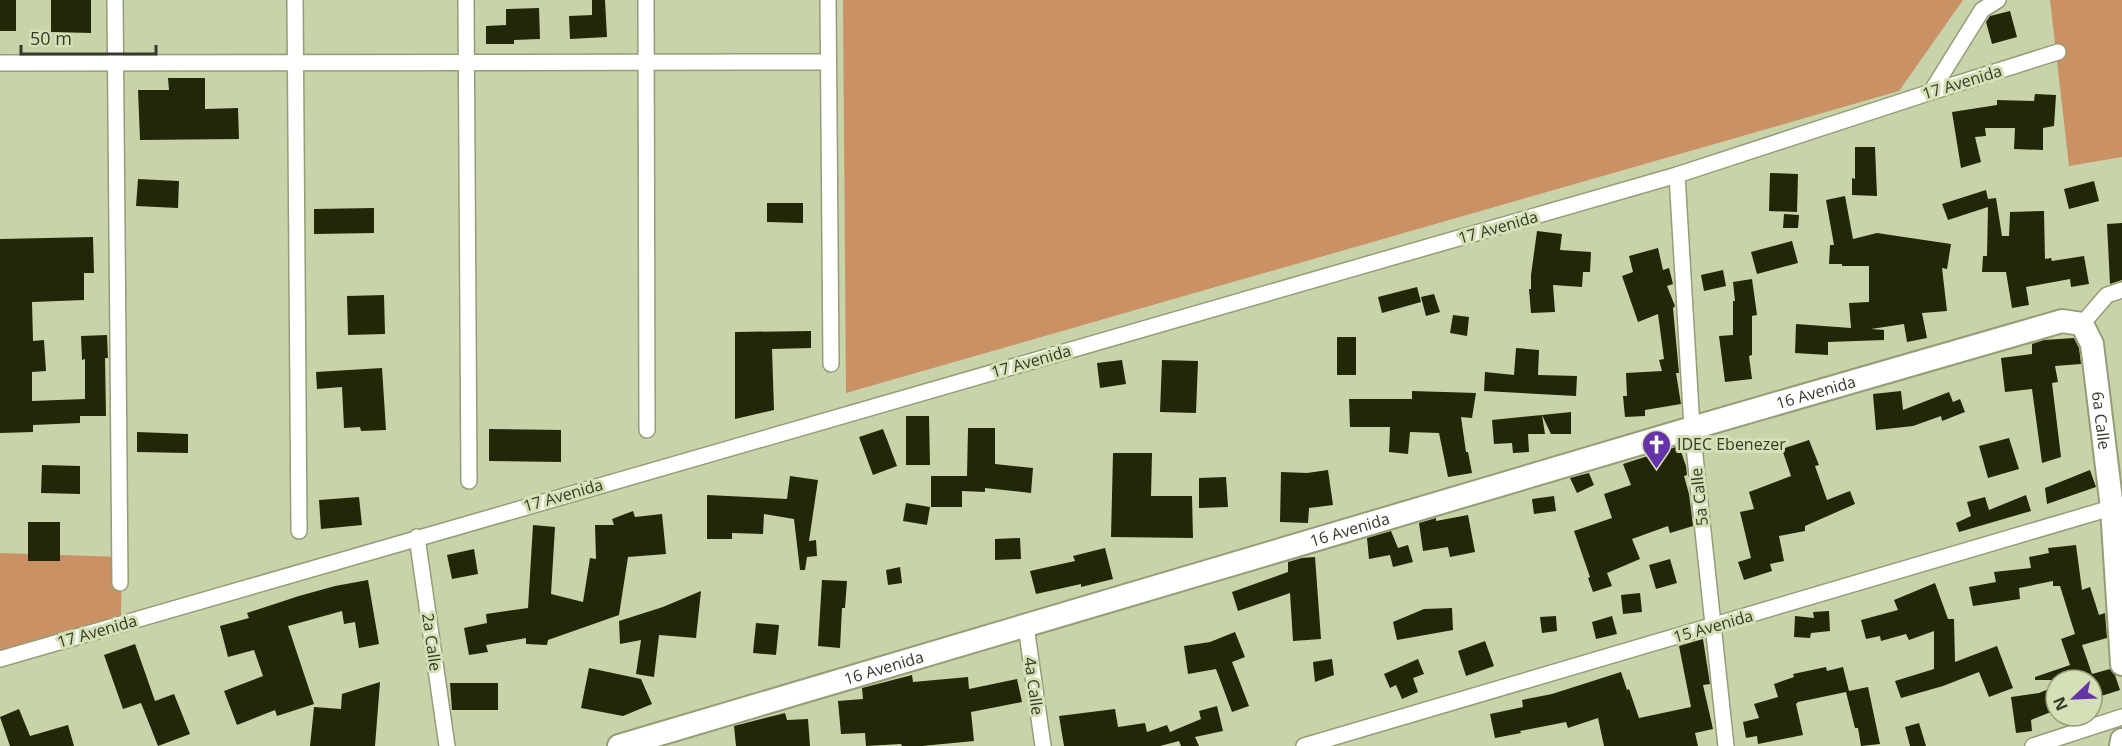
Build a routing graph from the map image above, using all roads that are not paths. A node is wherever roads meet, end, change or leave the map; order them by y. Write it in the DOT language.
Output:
graph roads {
  1 [pos="115,0"];
  2 [pos="295,0"];
  3 [pos="466,0"];
  4 [pos="646,0"];
  5 [pos="828,0"];
  6 [pos="1998,0"];
  7 [pos="2058,52"];
  8 [pos="295,62"];
  9 [pos="467,62"];
  10 [pos="646,62"];
  11 [pos="828,62"];
  12 [pos="0,63"];
  13 [pos="115,63"];
  14 [pos="1931,92"];
  15 [pos="1677,176"];
  16 [pos="2122,290"];
  17 [pos="2082,324"];
  18 [pos="831,364"];
  19 [pos="1692,428"];
  20 [pos="647,430"];
  21 [pos="469,481"];
  22 [pos="2117,506"];
  23 [pos="299,531"];
  24 [pos="417,537"];
  25 [pos="120,583"];
  26 [pos="1026,626"];
  27 [pos="1713,626"];
  28 [pos="0,659"];
  29 [pos="2122,664"];
  30 [pos="2122,717"];
  31 [pos="2122,740"];
  32 [pos="447,746"];
  33 [pos="619,746"];
  34 [pos="1043,746"];
  35 [pos="1304,746"];
  36 [pos="1726,746"];
  37 [pos="2033,746"];
  38 [pos="2121,746"];
  1 -- 13 [label="street"];
  2 -- 8 [label="street"];
  3 -- 9 [label="street"];
  4 -- 10 [label="street"];
  5 -- 11 [label="street"];
  6 -- 14 [label="street"];
  7 -- 14 [label="street, 17 Avenida"];
  8 -- 9 [label="street"];
  8 -- 13 [label="street"];
  8 -- 23 [label="street"];
  9 -- 10 [label="street"];
  9 -- 21 [label="street"];
  10 -- 11 [label="street"];
  10 -- 20 [label="street"];
  11 -- 18 [label="street"];
  12 -- 13 [label="street"];
  13 -- 25 [label="street"];
  14 -- 15 [label="street, 17 Avenida"];
  15 -- 19 [label="street, 5a Calle"];
  15 -- 24 [label="street, 17 Avenida"];
  16 -- 17 [label="street"];
  17 -- 19 [label="main road, 16 Avenida"];
  17 -- 22 [label="main road, 6a Calle"];
  19 -- 26 [label="main road, 16 Avenida"];
  19 -- 27 [label="street, 5a Calle"];
  22 -- 27 [label="street, 15 Avenida"];
  22 -- 29 [label="main road, 6a Calle"];
  24 -- 28 [label="street, 17 Avenida"];
  24 -- 32 [label="street, 2a Calle"];
  26 -- 33 [label="main road, 16 Avenida"];
  26 -- 34 [label="street, 4a Calle"];
  27 -- 35 [label="street, 15 Avenida"];
  27 -- 36 [label="street, 5a Calle"];
  30 -- 37 [label="street"];
  31 -- 38 [label="main road"];
}
